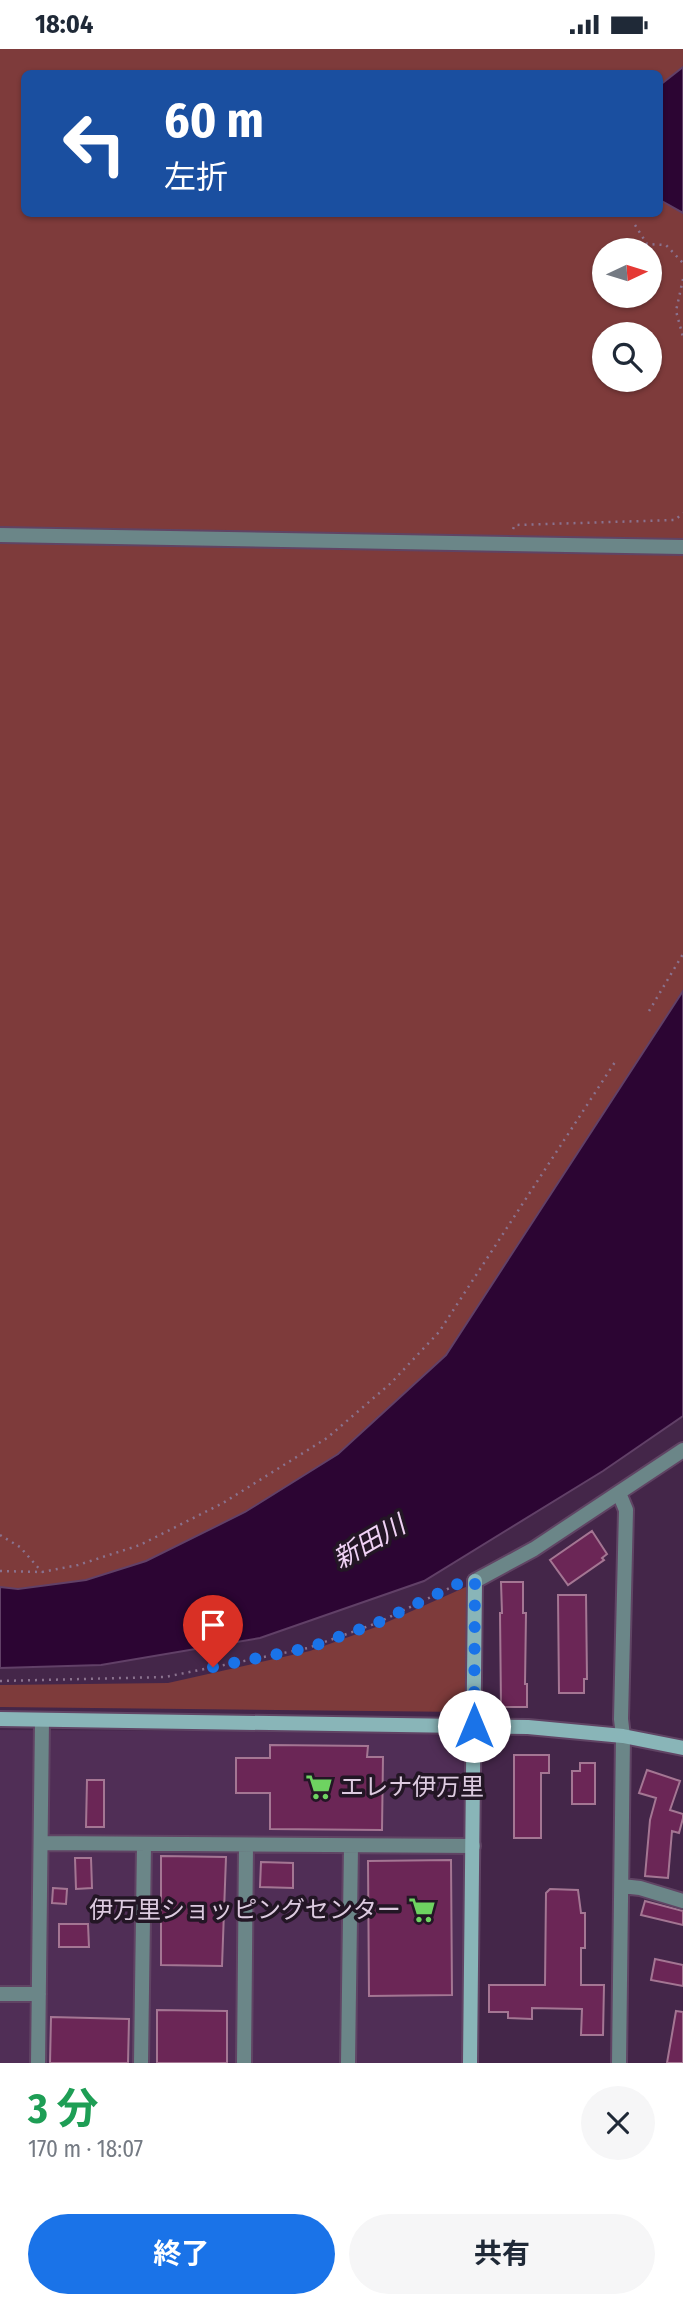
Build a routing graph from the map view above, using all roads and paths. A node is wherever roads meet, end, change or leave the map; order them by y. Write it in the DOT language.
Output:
graph roads {
  1 [pos="635,225"];
  2 [pos="683,263"];
  3 [pos="683,279"];
  4 [pos="683,337"];
  5 [pos="683,513"];
  6 [pos="0,535"];
  7 [pos="509,544"];
  8 [pos="683,547"];
  9 [pos="683,954"];
  10 [pos="649,1011"];
  11 [pos="617,1059"];
  12 [pos="683,1450"];
  13 [pos="619,1493"];
  14 [pos="0,1535"];
  15 [pos="0,1571"];
  16 [pos="42,1572"];
  17 [pos="475,1581"];
  18 [pos="0,1681"];
  19 [pos="0,1719"];
  20 [pos="42,1720"];
  21 [pos="474,1726"];
  22 [pos="623,1736"];
  23 [pos="683,1748"];
  24 [pos="40,1843"];
  25 [pos="144,1844"];
  26 [pos="246,1845"];
  27 [pos="351,1846"];
  28 [pos="473,1846"];
  29 [pos="622,1886"];
  30 [pos="683,1901"];
  31 [pos="0,1994"];
  32 [pos="39,1994"];
  33 [pos="38,2063"];
  34 [pos="141,2063"];
  35 [pos="244,2063"];
  36 [pos="348,2063"];
  37 [pos="470,2063"];
  38 [pos="619,2063"];
  1 -- 2 [label="path"];
  3 -- 4 [label="path"];
  5 -- 7 [label="path"];
  6 -- 7 [label="street"];
  7 -- 8 [label="street"];
  9 -- 10 [label="path"];
  11 -- 16 [label="path"];
  12 -- 13 [label="street"];
  13 -- 17 [label="street"];
  13 -- 22 [label="street"];
  14 -- 16 [label="path"];
  15 -- 16 [label="path"];
  17 -- 18 [label="path"];
  17 -- 21 [label="street"];
  19 -- 20 [label="street"];
  20 -- 21 [label="street"];
  20 -- 24 [label="street"];
  21 -- 22 [label="street"];
  21 -- 28 [label="street"];
  22 -- 23 [label="street"];
  22 -- 29 [label="street"];
  24 -- 25 [label="street"];
  24 -- 32 [label="street"];
  25 -- 26 [label="street"];
  25 -- 34 [label="street"];
  26 -- 27 [label="street"];
  26 -- 35 [label="street"];
  27 -- 28 [label="street"];
  27 -- 36 [label="street"];
  28 -- 37 [label="street"];
  29 -- 30 [label="street"];
  29 -- 38 [label="street"];
  31 -- 32 [label="street"];
  32 -- 33 [label="street"];
}
